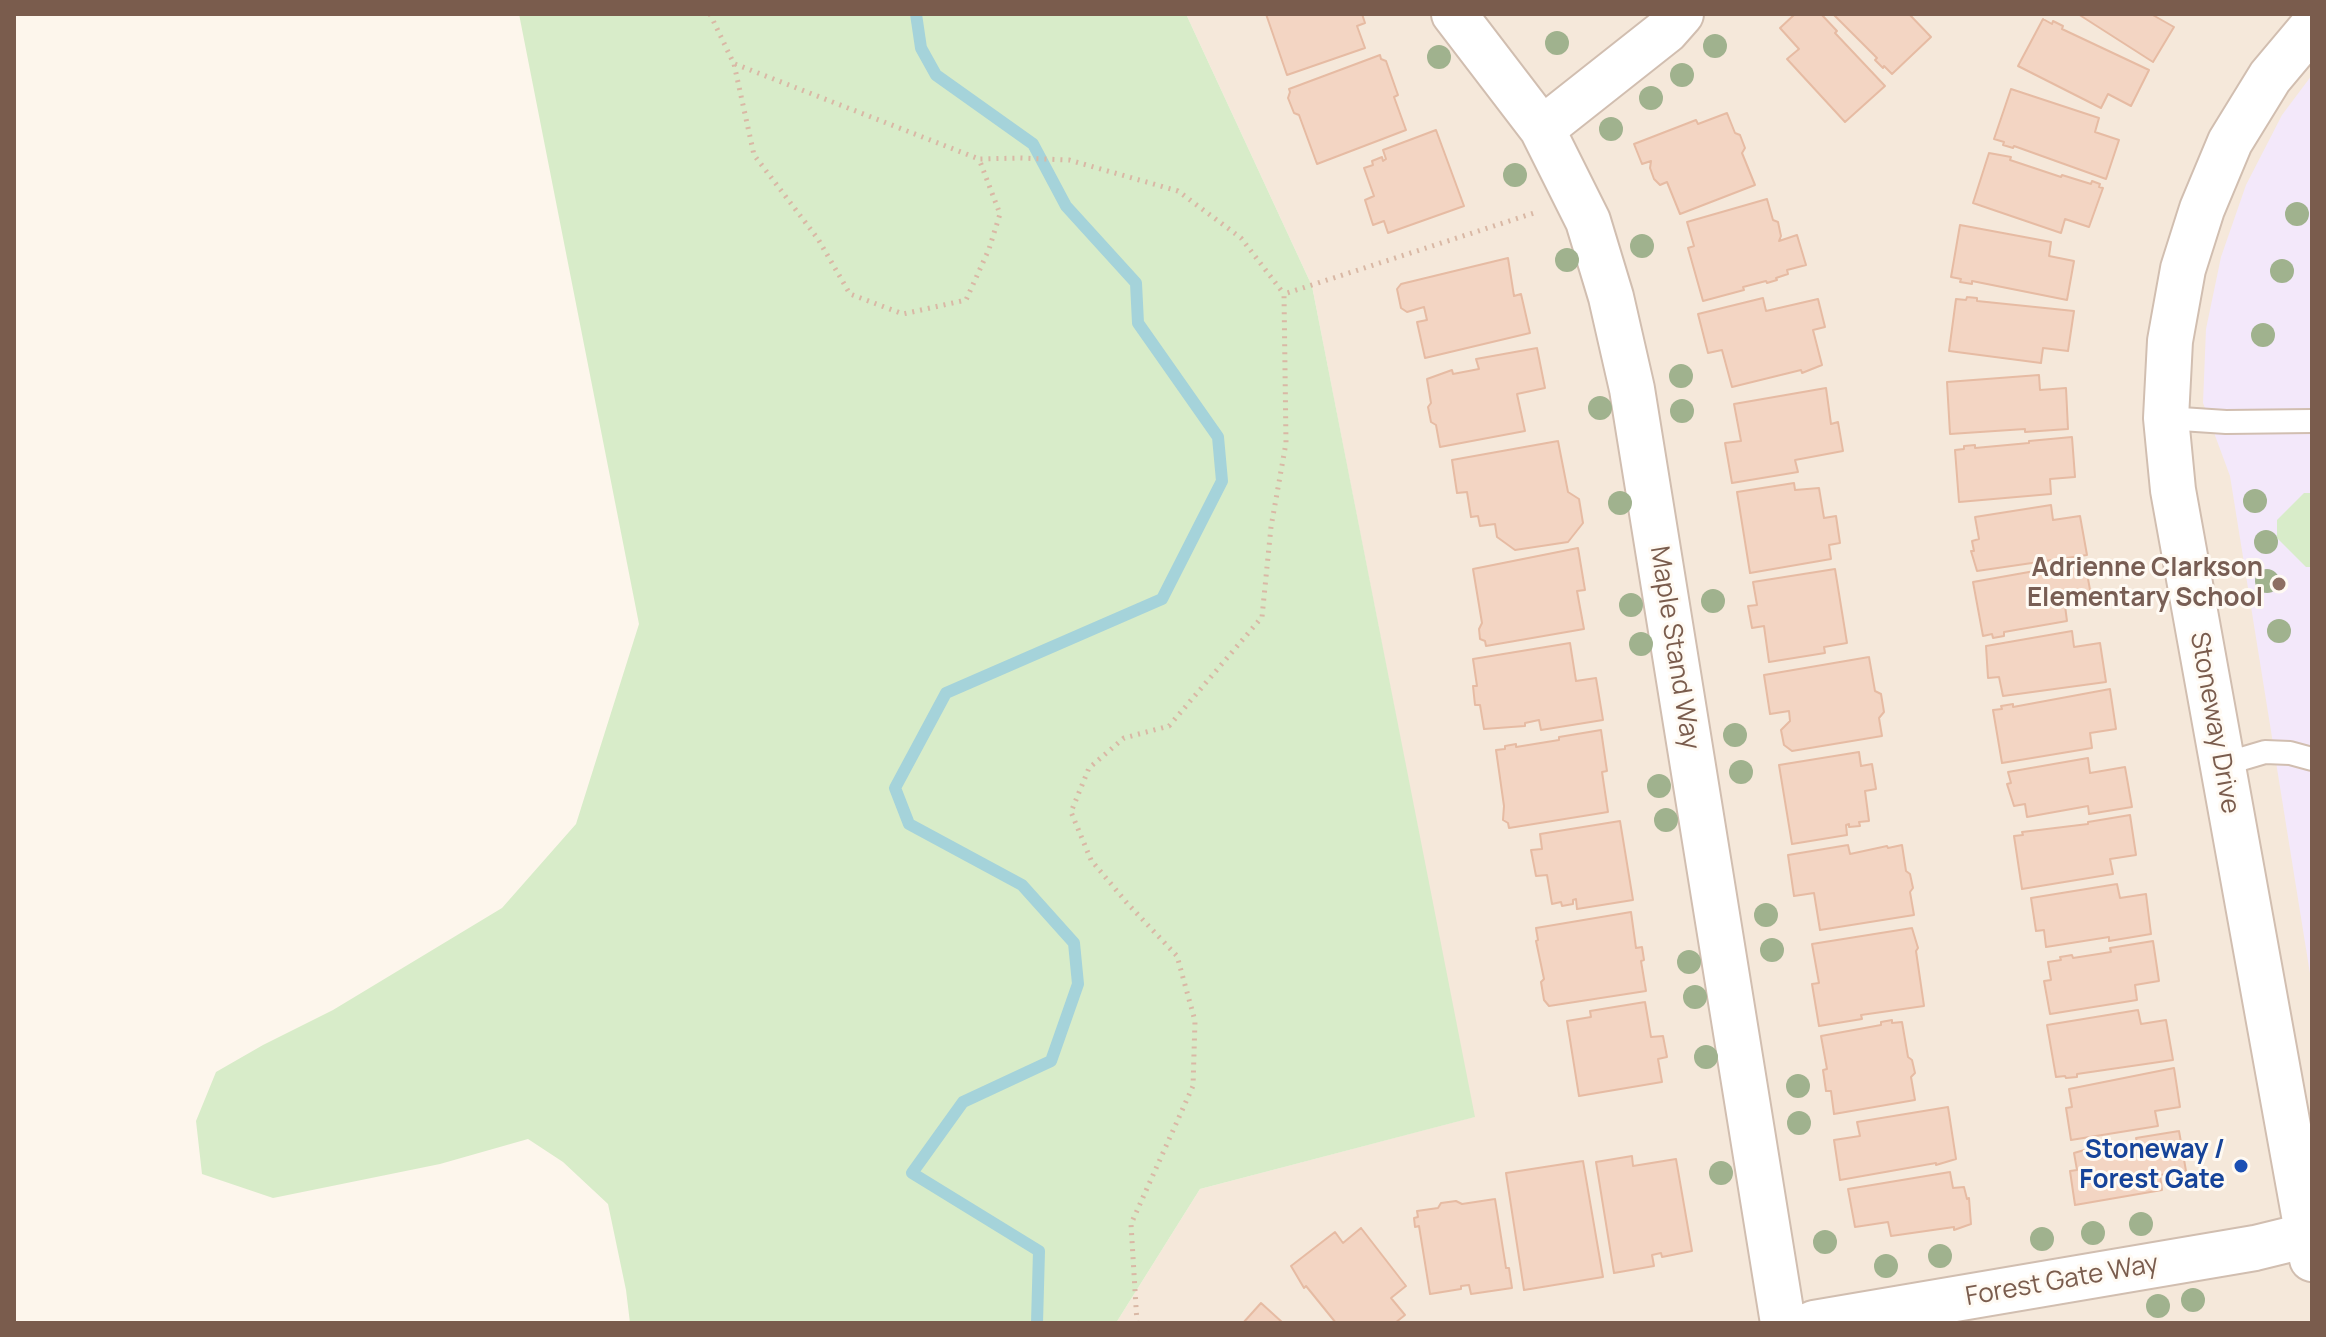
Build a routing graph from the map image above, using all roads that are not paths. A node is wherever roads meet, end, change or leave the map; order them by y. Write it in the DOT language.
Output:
graph roads {
  1 [pos="1454,14"];
  2 [pos="1681,14"];
  3 [pos="2312,27"];
  4 [pos="1542,129"];
  5 [pos="2166,418"];
  6 [pos="2312,421"];
  7 [pos="2312,759"];
  8 [pos="2221,765"];
  9 [pos="2311,1243"];
  10 [pos="1783,1323"];
  11 [pos="1814,1323"];
  1 -- 4 [label="street, Maple Stand Way"];
  2 -- 4 [label="street"];
  3 -- 5 [label="street, Stoneway Drive"];
  4 -- 10 [label="street, Maple Stand Way"];
  5 -- 6 [label="lane"];
  5 -- 8 [label="street, Stoneway Drive"];
  7 -- 8 [label="lane"];
  8 -- 9 [label="street, Stoneway Drive"];
  9 -- 11 [label="street, Forest Gate Way"];
}
